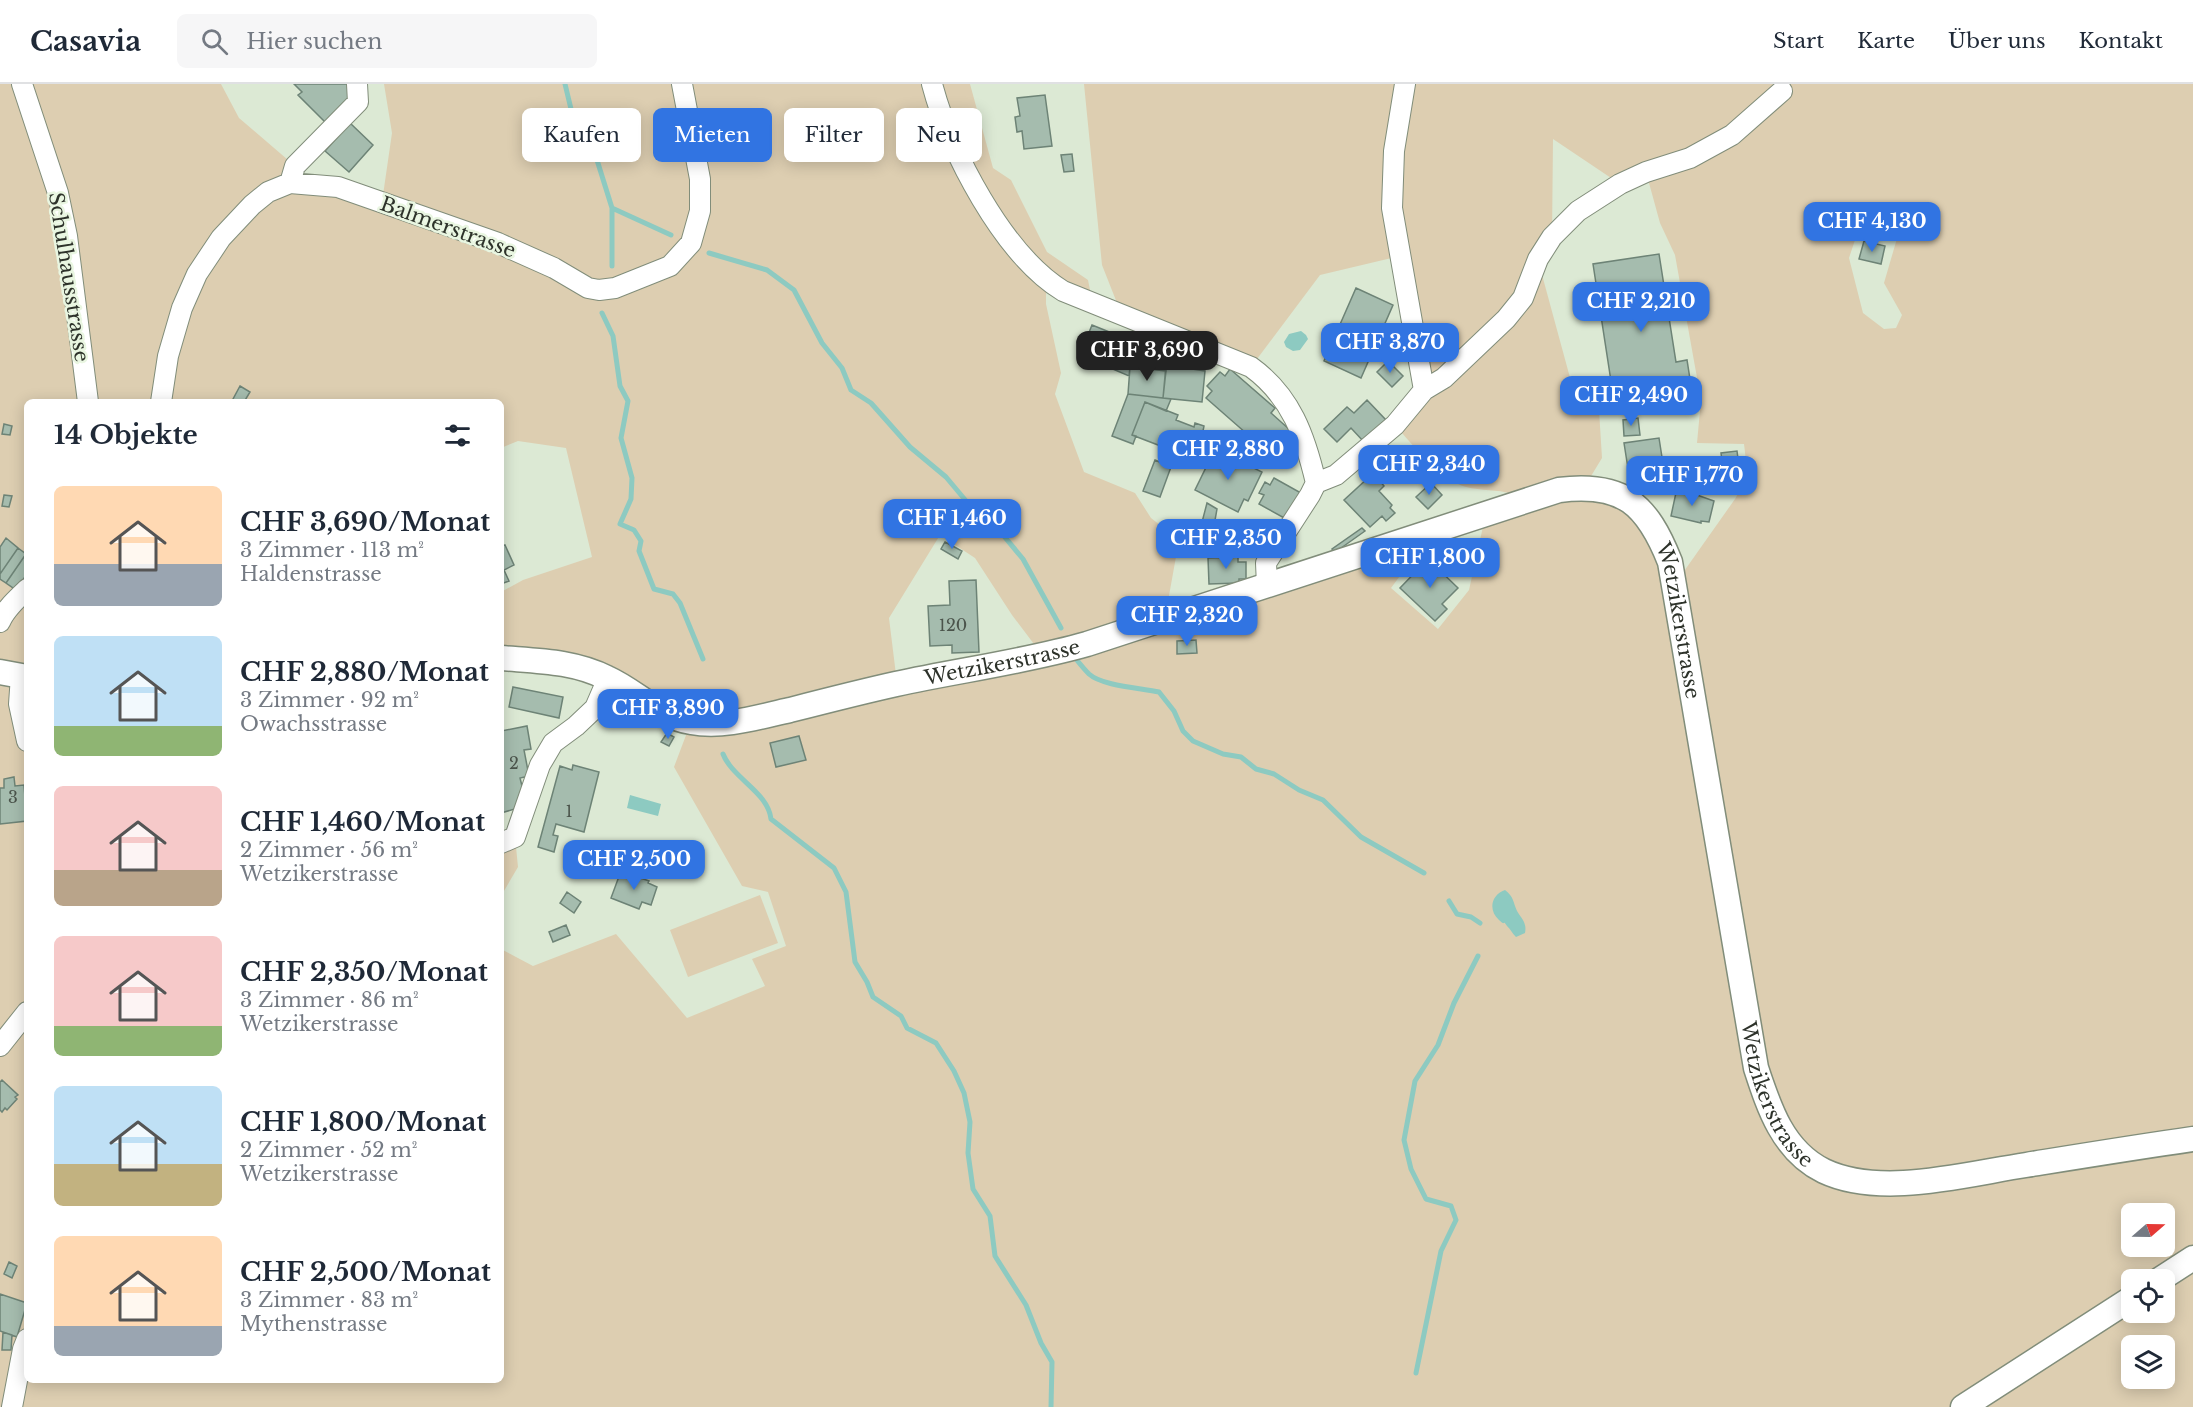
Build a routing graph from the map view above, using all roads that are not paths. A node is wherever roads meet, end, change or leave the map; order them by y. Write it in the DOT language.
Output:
graph roads {
  1 [pos="22,84"];
  2 [pos="357,84"];
  3 [pos="682,84"];
  4 [pos="932,84"];
  5 [pos="1405,84"];
  6 [pos="1782,91"];
  7 [pos="290,183"];
  8 [pos="1424,390"];
  9 [pos="88,399"];
  10 [pos="161,399"];
  11 [pos="1316,483"];
  12 [pos="1267,585"];
  13 [pos="24,592"];
  14 [pos="0,622"];
  15 [pos="504,658"];
  16 [pos="16,675"];
  17 [pos="608,678"];
  18 [pos="24,727"];
  19 [pos="504,842"];
  20 [pos="24,1016"];
  21 [pos="0,1046"];
  22 [pos="2193,1138"];
  23 [pos="2193,1258"];
  24 [pos="2175,1270"];
  25 [pos="2121,1305"];
  26 [pos="24,1346"];
  27 [pos="12,1407"];
  28 [pos="1963,1407"];
  1 -- 9 [label="street, Schulhausstrasse"];
  2 -- 7 [label="street"];
  3 -- 7 [label="street, Balmerstrasse"];
  4 -- 11 [label="street"];
  5 -- 8 [label="street"];
  6 -- 8 [label="street"];
  7 -- 10 [label="street"];
  8 -- 11 [label="street"];
  11 -- 12 [label="street"];
  12 -- 17 [label="street, Wetzikerstrasse"];
  12 -- 22 [label="street, Wetzikerstrasse"];
  13 -- 14 [label="street"];
  15 -- 17 [label="street, Wetzikerstrasse"];
  16 -- 18 [label="street"];
  17 -- 19 [label="street"];
  20 -- 21 [label="street"];
  23 -- 24 [label="street"];
  25 -- 28 [label="street"];
  26 -- 27 [label="street"];
}
